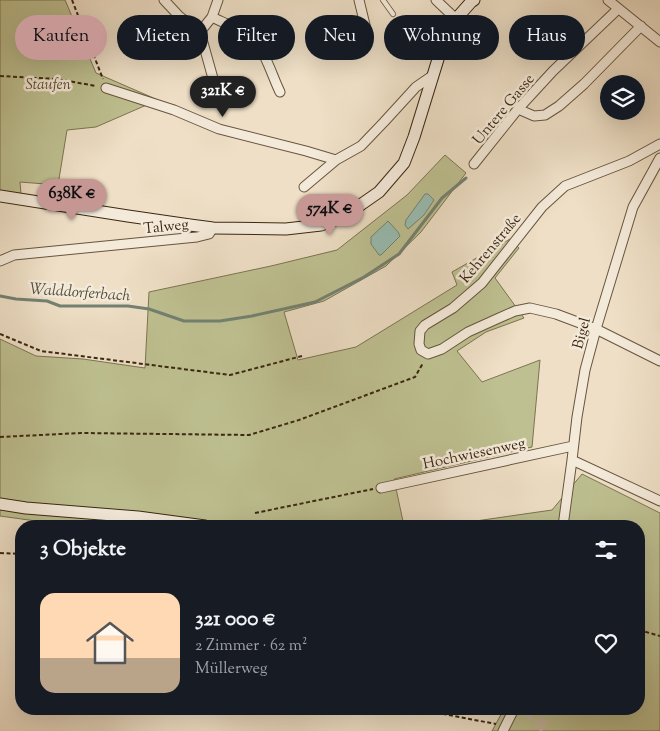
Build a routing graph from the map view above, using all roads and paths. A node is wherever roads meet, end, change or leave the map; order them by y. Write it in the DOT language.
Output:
graph roads {
  1 [pos="72,0"];
  2 [pos="164,0"];
  3 [pos="218,0"];
  4 [pos="359,0"];
  5 [pos="383,0"];
  6 [pos="436,0"];
  7 [pos="474,0"];
  8 [pos="608,0"];
  9 [pos="618,9"];
  10 [pos="393,14"];
  11 [pos="179,15"];
  12 [pos="363,15"];
  13 [pos="452,15"];
  14 [pos="460,15"];
  15 [pos="212,17"];
  16 [pos="208,22"];
  17 [pos="641,26"];
  18 [pos="660,42"];
  19 [pos="208,60"];
  20 [pos="437,60"];
  21 [pos="0,76"];
  22 [pos="432,76"];
  23 [pos="214,82"];
  24 [pos="106,88"];
  25 [pos="280,92"];
  26 [pos="518,109"];
  27 [pos="660,144"];
  28 [pos="660,158"];
  29 [pos="336,160"];
  30 [pos="474,164"];
  31 [pos="304,187"];
  32 [pos="0,196"];
  33 [pos="214,228"];
  34 [pos="0,261"];
  35 [pos="596,329"];
  36 [pos="0,334"];
  37 [pos="428,354"];
  38 [pos="302,356"];
  39 [pos="660,361"];
  40 [pos="0,437"];
  41 [pos="574,446"];
  42 [pos="572,460"];
  43 [pos="381,488"];
  44 [pos="660,500"];
  45 [pos="0,504"];
  46 [pos="255,513"];
  47 [pos="160,520"];
  48 [pos="564,520"];
  49 [pos="0,553"];
  50 [pos="15,554"];
  51 [pos="645,632"];
  52 [pos="660,636"];
  53 [pos="444,715"];
  54 [pos="511,715"];
  55 [pos="504,728"];
  1 -- 24 [label="path"];
  2 -- 11 [label="street"];
  3 -- 15 [label="street"];
  4 -- 12 [label="street"];
  5 -- 10 [label="lane"];
  6 -- 13 [label="street"];
  7 -- 14 [label="street"];
  8 -- 9 [label="street"];
  9 -- 17 [label="street"];
  9 -- 26 [label="street, Untere Gasse"];
  15 -- 16 [label="street"];
  15 -- 25 [label="street"];
  17 -- 18 [label="street"];
  17 -- 26 [label="street"];
  19 -- 23 [label="street"];
  20 -- 22 [label="street"];
  21 -- 24 [label="path"];
  22 -- 29 [label="street"];
  22 -- 33 [label="street"];
  24 -- 29 [label="street"];
  26 -- 30 [label="street, Untere Gasse"];
  27 -- 37 [label="street, Kehrenstraße"];
  28 -- 35 [label="street, Bigel"];
  29 -- 31 [label="street"];
  32 -- 33 [label="street"];
  33 -- 34 [label="street, Talweg"];
  35 -- 37 [label="street"];
  35 -- 39 [label="street"];
  35 -- 41 [label="street, Bigel"];
  36 -- 38 [label="path"];
  37 -- 40 [label="path"];
  41 -- 42 [label="street, Bigel"];
  41 -- 43 [label="street, Hochwiesenweg"];
  42 -- 44 [label="street"];
  42 -- 48 [label="street, Bigel"];
  43 -- 46 [label="path"];
  45 -- 47 [label="street"];
  49 -- 50 [label="path"];
  51 -- 52 [label="path"];
  53 -- 55 [label="path"];
  54 -- 55 [label="street"];
}
